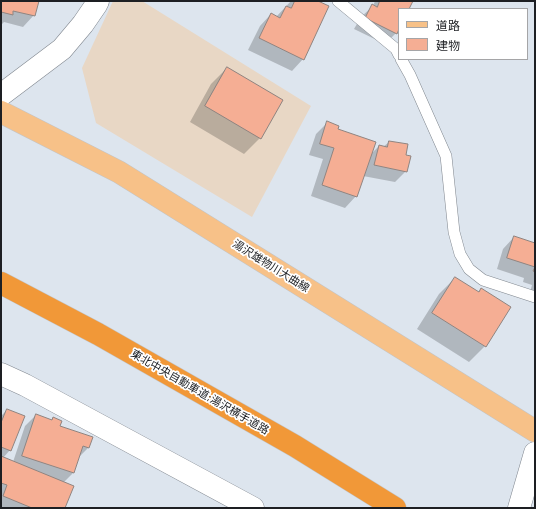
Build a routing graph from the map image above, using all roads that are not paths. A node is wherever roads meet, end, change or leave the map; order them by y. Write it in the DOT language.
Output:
graph roads {
  1 [pos="98,1"];
  2 [pos="338,1"];
  3 [pos="398,53"];
  4 [pos="402,60"];
  5 [pos="1,95"];
  6 [pos="1,112"];
  7 [pos="1,283"];
  8 [pos="535,297"];
  9 [pos="1,374"];
  10 [pos="535,431"];
  11 [pos="535,453"];
  12 [pos="253,508"];
  13 [pos="395,508"];
  14 [pos="519,508"];
  1 -- 5 [label="street"];
  2 -- 3 [label="lane"];
  4 -- 8 [label="lane"];
  6 -- 10 [label="main road, 湯沢雄物川大曲線"];
  7 -- 13 [label="highway, 東北中央自動車道;湯沢横手道路"];
  9 -- 12 [label="street"];
  11 -- 14 [label="street"];
}
